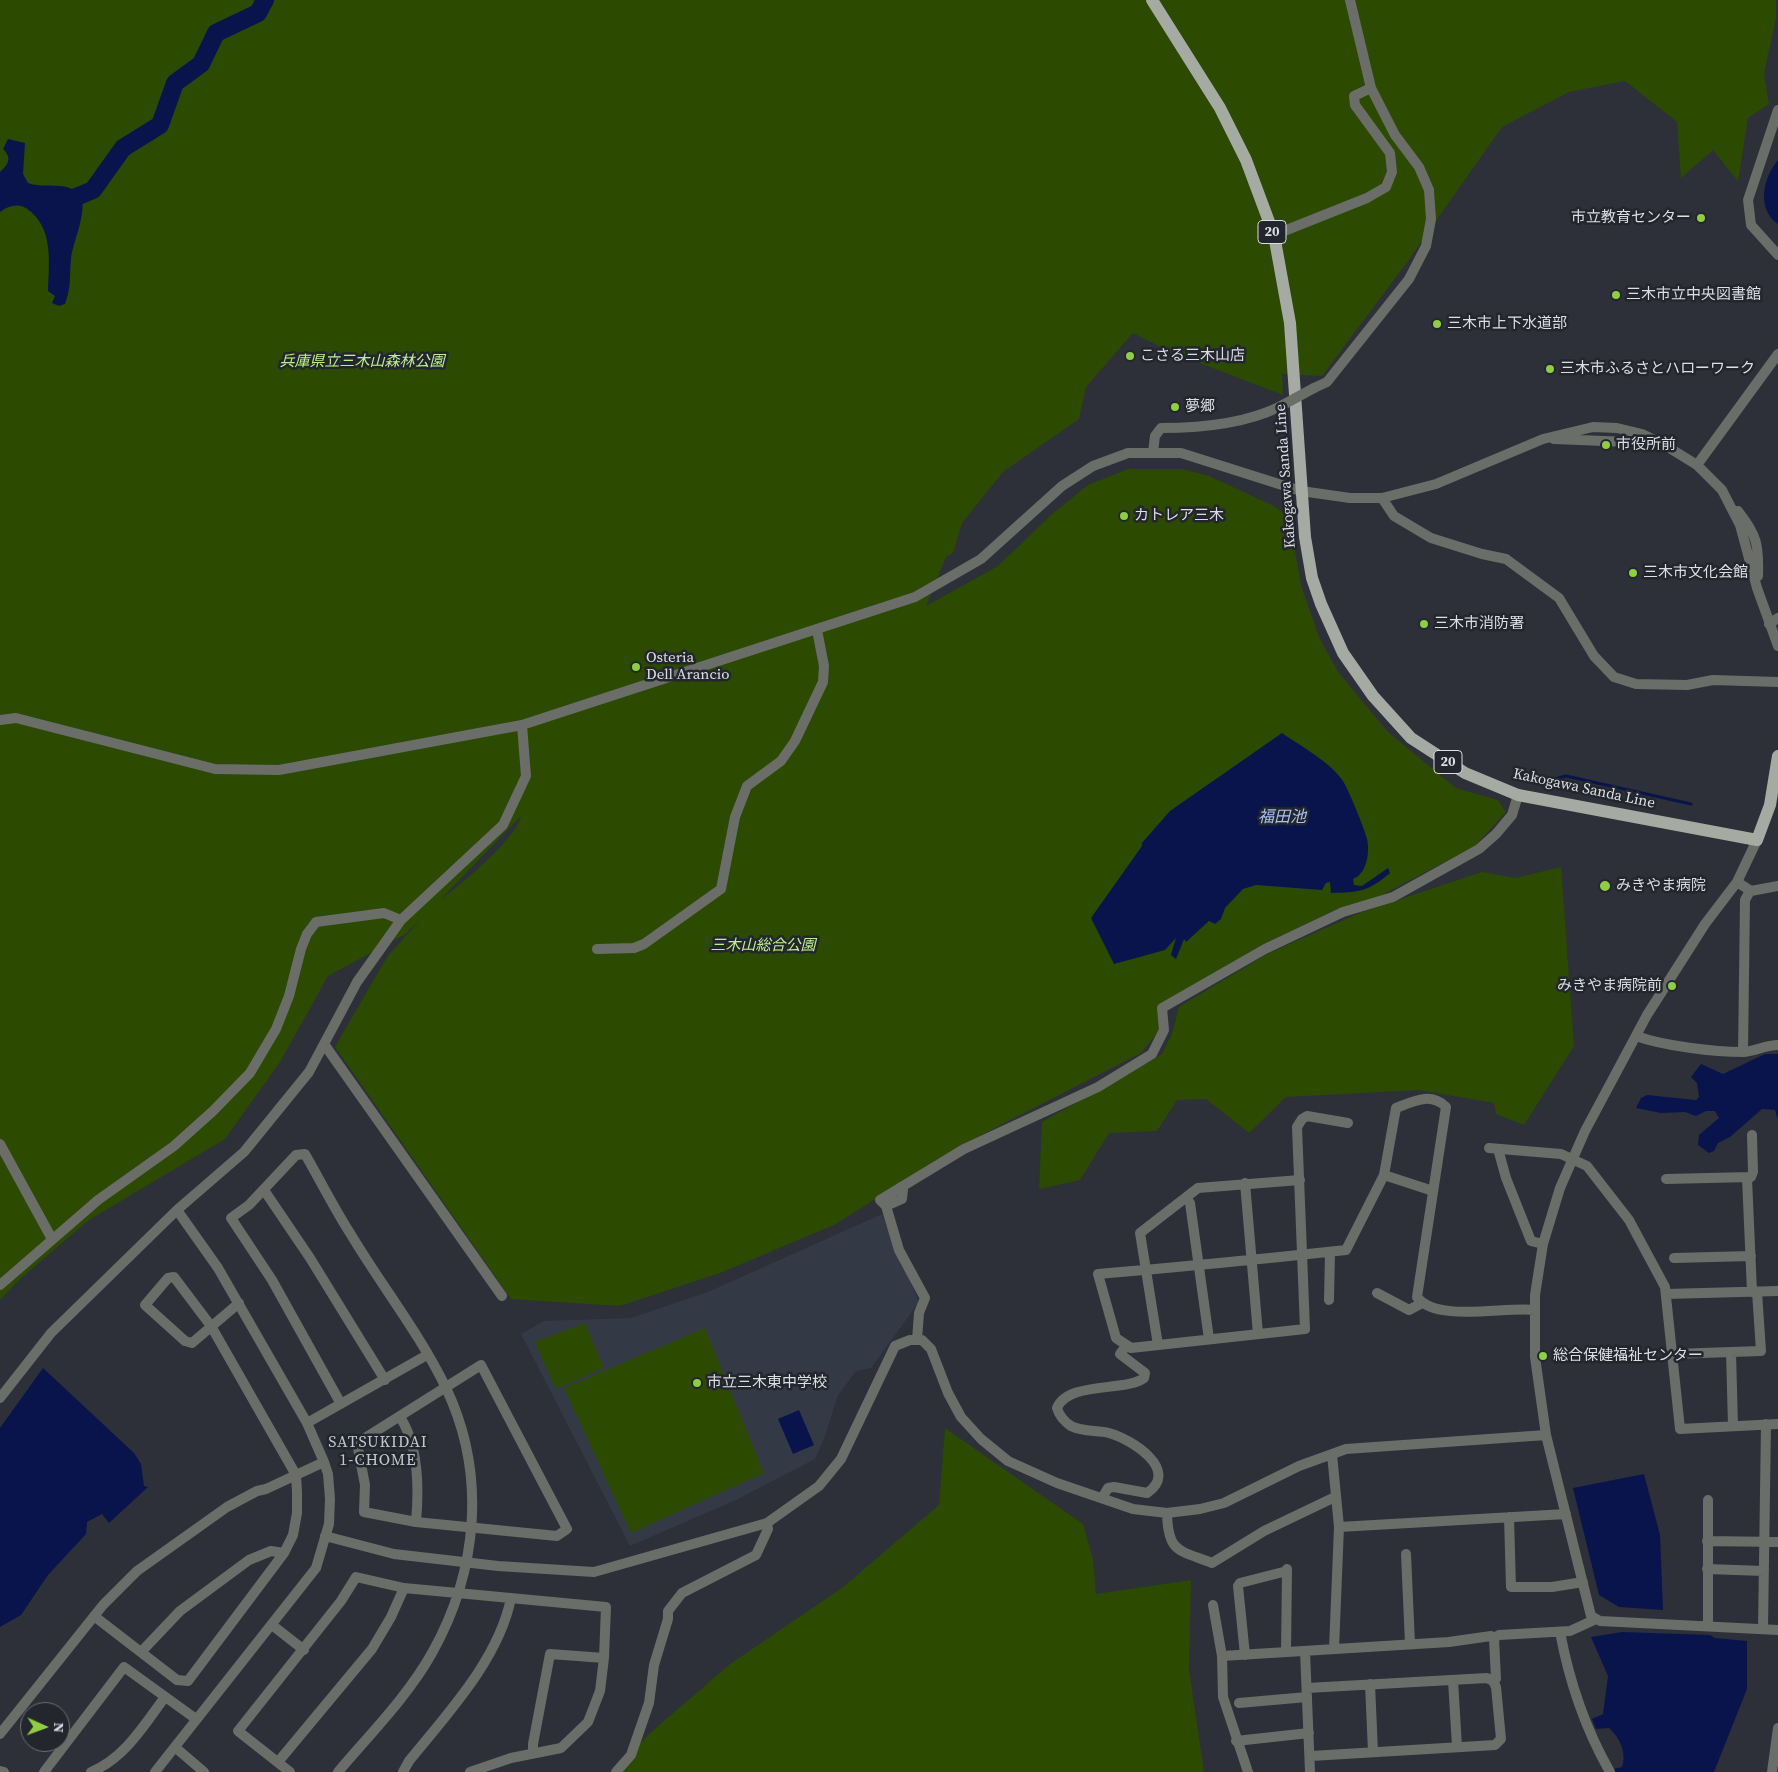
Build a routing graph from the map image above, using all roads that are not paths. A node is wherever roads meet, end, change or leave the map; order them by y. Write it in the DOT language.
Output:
graph roads {
  1 [pos="1152,0"];
  2 [pos="1350,0"];
  3 [pos="1371,88"];
  4 [pos="1778,110"];
  5 [pos="1274,236"];
  6 [pos="1778,254"];
  7 [pos="1778,354"];
  8 [pos="1153,452"];
  9 [pos="1697,464"];
  10 [pos="1301,491"];
  11 [pos="1382,498"];
  12 [pos="1774,621"];
  13 [pos="817,630"];
  14 [pos="1778,646"];
  15 [pos="1778,682"];
  16 [pos="0,720"];
  17 [pos="522,725"];
  18 [pos="1778,756"];
  19 [pos="1518,795"];
  20 [pos="1757,840"];
  21 [pos="1736,882"];
  22 [pos="1778,886"];
  23 [pos="1750,891"];
  24 [pos="401,920"];
  25 [pos="597,949"];
  26 [pos="1636,1036"];
  27 [pos="324,1044"];
  28 [pos="1778,1045"];
  29 [pos="1743,1052"];
  30 [pos="1348,1123"];
  31 [pos="1752,1134"];
  32 [pos="0,1144"];
  33 [pos="1572,1159"];
  34 [pos="1384,1175"];
  35 [pos="1747,1178"];
  36 [pos="1666,1179"];
  37 [pos="1300,1180"];
  38 [pos="1245,1184"];
  39 [pos="264,1190"];
  40 [pos="1433,1191"];
  41 [pos="1186,1198"];
  42 [pos="176,1210"];
  43 [pos="52,1239"];
  44 [pos="1544,1244"];
  45 [pos="1330,1252"];
  46 [pos="1303,1254"];
  47 [pos="1751,1256"];
  48 [pos="1674,1258"];
  49 [pos="1252,1260"];
  50 [pos="1198,1265"];
  51 [pos="1146,1270"];
  52 [pos="0,1285"];
  53 [pos="1778,1291"];
  54 [pos="1755,1292"];
  55 [pos="1377,1293"];
  56 [pos="1666,1294"];
  57 [pos="502,1296"];
  58 [pos="1329,1300"];
  59 [pos="240,1303"];
  60 [pos="1422,1303"];
  61 [pos="1535,1310"];
  62 [pos="211,1326"];
  63 [pos="1258,1334"];
  64 [pos="1209,1339"];
  65 [pos="917,1340"];
  66 [pos="1158,1345"];
  67 [pos="1126,1346"];
  68 [pos="1731,1352"];
  69 [pos="1673,1354"];
  70 [pos="427,1355"];
  71 [pos="384,1380"];
  72 [pos="445,1386"];
  73 [pos="0,1398"];
  74 [pos="341,1404"];
  75 [pos="400,1417"];
  76 [pos="307,1423"];
  77 [pos="1766,1424"];
  78 [pos="1778,1424"];
  79 [pos="1733,1426"];
  80 [pos="1546,1435"];
  81 [pos="1332,1454"];
  82 [pos="324,1462"];
  83 [pos="296,1475"];
  84 [pos="1335,1497"];
  85 [pos="1102,1498"];
  86 [pos="1708,1500"];
  87 [pos="1167,1513"];
  88 [pos="1566,1514"];
  89 [pos="1508,1516"];
  90 [pos="416,1522"];
  91 [pos="766,1523"];
  92 [pos="1339,1527"];
  93 [pos="472,1528"];
  94 [pos="325,1536"];
  95 [pos="1708,1541"];
  96 [pos="1764,1542"];
  97 [pos="1778,1542"];
  98 [pos="284,1553"];
  99 [pos="1406,1554"];
  100 [pos="468,1563"];
  101 [pos="1707,1569"];
  102 [pos="1764,1571"];
  103 [pos="1583,1582"];
  104 [pos="404,1588"];
  105 [pos="458,1593"];
  106 [pos="512,1598"];
  107 [pos="1213,1605"];
  108 [pos="94,1616"];
  109 [pos="1594,1620"];
  110 [pos="1708,1624"];
  111 [pos="272,1625"];
  112 [pos="1763,1629"];
  113 [pos="1778,1630"];
  114 [pos="1560,1632"];
  115 [pos="1494,1638"];
  116 [pos="1410,1644"];
  117 [pos="1334,1649"];
  118 [pos="304,1650"];
  119 [pos="142,1651"];
  120 [pos="1305,1651"];
  121 [pos="1286,1652"];
  122 [pos="1245,1655"];
  123 [pos="1222,1656"];
  124 [pos="604,1658"];
  125 [pos="1453,1680"];
  126 [pos="1493,1681"];
  127 [pos="1370,1684"];
  128 [pos="1307,1693"];
  129 [pos="165,1697"];
  130 [pos="1238,1703"];
  131 [pos="196,1719"];
  132 [pos="1778,1728"];
  133 [pos="1309,1733"];
  134 [pos="0,1734"];
  135 [pos="1236,1741"];
  136 [pos="1457,1747"];
  137 [pos="176,1748"];
  138 [pos="1373,1752"];
  139 [pos="533,1753"];
  140 [pos="1311,1756"];
  141 [pos="278,1762"];
  142 [pos="0,1770"];
  143 [pos="4,1772"];
  144 [pos="44,1772"];
  145 [pos="91,1772"];
  146 [pos="155,1772"];
  147 [pos="204,1772"];
  148 [pos="290,1772"];
  149 [pos="338,1772"];
  150 [pos="403,1772"];
  151 [pos="470,1772"];
  152 [pos="616,1772"];
  153 [pos="1248,1772"];
  154 [pos="1310,1772"];
  155 [pos="1610,1772"];
  156 [pos="1772,1772"];
  1 -- 5 [label="main road, Kakogawa Sanda Line / 20"];
  2 -- 3 [label="street"];
  3 -- 5 [label="street"];
  3 -- 8 [label="street, bridge"];
  4 -- 6 [label="street"];
  5 -- 10 [label="main road, Kakogawa Sanda Line / 20"];
  7 -- 9 [label="street"];
  8 -- 10 [label="street"];
  8 -- 13 [label="street"];
  9 -- 11 [label="street"];
  9 -- 12 [label="street"];
  10 -- 11 [label="street"];
  10 -- 19 [label="main road, Kakogawa Sanda Line / 20"];
  11 -- 15 [label="street"];
  12 -- 14 [label="street"];
  13 -- 17 [label="street"];
  13 -- 25 [label="street"];
  16 -- 17 [label="street"];
  17 -- 24 [label="street"];
  18 -- 20 [label="main road"];
  19 -- 20 [label="main road, Kakogawa Sanda Line / 20"];
  19 -- 65 [label="street"];
  20 -- 21 [label="street"];
  21 -- 23 [label="street"];
  21 -- 26 [label="street"];
  22 -- 23 [label="street"];
  23 -- 29 [label="street"];
  24 -- 27 [label="street"];
  24 -- 43 [label="street"];
  26 -- 29 [label="street"];
  26 -- 33 [label="street"];
  27 -- 42 [label="street"];
  27 -- 57 [label="street"];
  28 -- 29 [label="street"];
  30 -- 37 [label="street"];
  31 -- 35 [label="street"];
  32 -- 43 [label="street"];
  33 -- 44 [label="street"];
  33 -- 44 [label="street"];
  33 -- 56 [label="street"];
  34 -- 40 [label="street"];
  34 -- 40 [label="street"];
  34 -- 45 [label="street"];
  35 -- 36 [label="street"];
  35 -- 47 [label="street"];
  37 -- 38 [label="street"];
  37 -- 46 [label="street"];
  38 -- 41 [label="street"];
  38 -- 49 [label="street"];
  39 -- 70 [label="street"];
  39 -- 71 [label="street"];
  39 -- 74 [label="street"];
  40 -- 60 [label="street"];
  41 -- 50 [label="street"];
  41 -- 51 [label="street"];
  42 -- 59 [label="street"];
  42 -- 73 [label="street"];
  43 -- 52 [label="street"];
  44 -- 61 [label="street"];
  45 -- 46 [label="street"];
  45 -- 58 [label="street"];
  46 -- 49 [label="street"];
  46 -- 63 [label="street"];
  47 -- 48 [label="street"];
  47 -- 54 [label="street"];
  49 -- 50 [label="street"];
  49 -- 63 [label="street"];
  50 -- 51 [label="street"];
  50 -- 64 [label="street"];
  51 -- 66 [label="street"];
  51 -- 67 [label="street"];
  53 -- 54 [label="street"];
  54 -- 56 [label="street"];
  54 -- 68 [label="street"];
  55 -- 60 [label="street"];
  56 -- 69 [label="street"];
  59 -- 62 [label="street"];
  59 -- 76 [label="street"];
  60 -- 61 [label="street"];
  61 -- 80 [label="street"];
  62 -- 62 [label="street"];
  62 -- 83 [label="street"];
  63 -- 64 [label="street"];
  64 -- 66 [label="street"];
  65 -- 85 [label="street"];
  65 -- 91 [label="street"];
  66 -- 67 [label="street"];
  67 -- 85 [label="street"];
  68 -- 69 [label="street"];
  68 -- 79 [label="street"];
  69 -- 79 [label="street"];
  70 -- 71 [label="street"];
  70 -- 72 [label="street"];
  71 -- 74 [label="street"];
  72 -- 75 [label="street"];
  72 -- 93 [label="street"];
  72 -- 93 [label="street"];
  74 -- 76 [label="street"];
  75 -- 90 [label="street"];
  75 -- 90 [label="street"];
  76 -- 82 [label="street"];
  77 -- 78 [label="street"];
  77 -- 79 [label="street"];
  77 -- 96 [label="street"];
  80 -- 81 [label="street"];
  80 -- 88 [label="street"];
  81 -- 84 [label="street"];
  81 -- 87 [label="street"];
  82 -- 83 [label="street"];
  82 -- 94 [label="street"];
  83 -- 98 [label="street"];
  83 -- 108 [label="street"];
  84 -- 87 [label="street"];
  84 -- 92 [label="street"];
  85 -- 87 [label="street"];
  86 -- 95 [label="street"];
  88 -- 89 [label="street"];
  88 -- 103 [label="street"];
  89 -- 92 [label="street"];
  89 -- 103 [label="street"];
  90 -- 93 [label="street"];
  91 -- 100 [label="street"];
  91 -- 152 [label="street"];
  92 -- 117 [label="street"];
  93 -- 100 [label="street"];
  94 -- 100 [label="street"];
  94 -- 111 [label="street"];
  95 -- 96 [label="street"];
  95 -- 101 [label="street"];
  96 -- 97 [label="street"];
  96 -- 102 [label="street"];
  98 -- 119 [label="street"];
  98 -- 119 [label="street"];
  99 -- 116 [label="street"];
  100 -- 105 [label="street"];
  101 -- 102 [label="street"];
  101 -- 110 [label="street"];
  102 -- 112 [label="street"];
  103 -- 109 [label="street"];
  104 -- 105 [label="street"];
  104 -- 118 [label="street"];
  104 -- 141 [label="street"];
  105 -- 106 [label="street"];
  105 -- 149 [label="street"];
  106 -- 124 [label="street"];
  106 -- 150 [label="street"];
  107 -- 123 [label="street"];
  108 -- 119 [label="street"];
  108 -- 134 [label="street"];
  109 -- 110 [label="street"];
  109 -- 114 [label="street"];
  110 -- 112 [label="street"];
  111 -- 118 [label="street"];
  111 -- 131 [label="street"];
  112 -- 113 [label="street"];
  114 -- 115 [label="street"];
  114 -- 155 [label="street"];
  115 -- 116 [label="street"];
  115 -- 126 [label="street"];
  116 -- 117 [label="street"];
  117 -- 120 [label="street"];
  118 -- 141 [label="street"];
  120 -- 121 [label="street"];
  120 -- 128 [label="street"];
  121 -- 122 [label="street"];
  121 -- 122 [label="street"];
  122 -- 123 [label="street"];
  123 -- 135 [label="street"];
  124 -- 139 [label="street"];
  124 -- 139 [label="street"];
  125 -- 126 [label="street"];
  125 -- 127 [label="street"];
  125 -- 136 [label="street"];
  126 -- 136 [label="street"];
  127 -- 128 [label="street"];
  127 -- 138 [label="street"];
  128 -- 130 [label="street"];
  128 -- 133 [label="street"];
  129 -- 131 [label="street"];
  129 -- 144 [label="street"];
  129 -- 145 [label="street"];
  131 -- 137 [label="street"];
  132 -- 156 [label="street"];
  133 -- 135 [label="street"];
  133 -- 140 [label="street"];
  135 -- 153 [label="street"];
  136 -- 138 [label="street"];
  137 -- 146 [label="street"];
  137 -- 147 [label="street"];
  138 -- 140 [label="street"];
  139 -- 151 [label="street"];
  140 -- 154 [label="street"];
  141 -- 148 [label="street"];
  142 -- 143 [label="street"];
}
